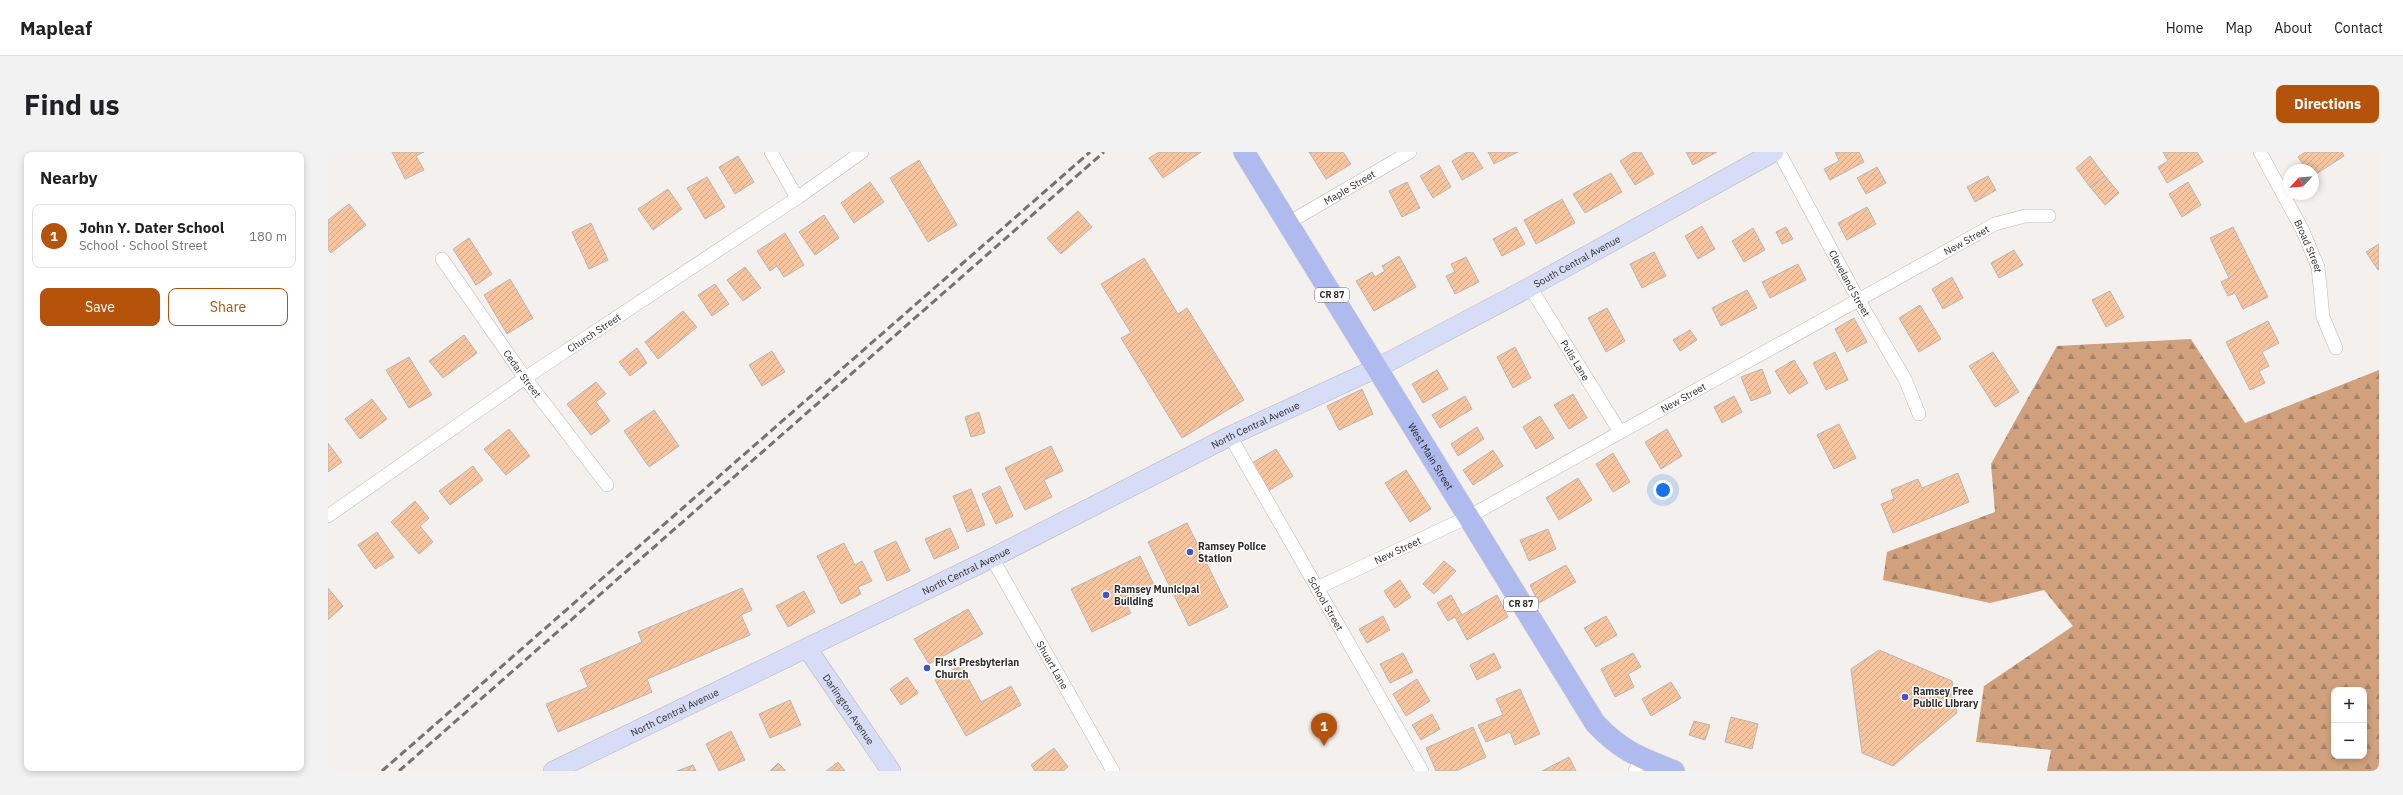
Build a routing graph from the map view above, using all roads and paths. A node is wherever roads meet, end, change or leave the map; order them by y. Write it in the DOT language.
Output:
graph roads {
  1 [pos="771,152"];
  2 [pos="862,152"];
  3 [pos="1244,152"];
  4 [pos="1410,152"];
  5 [pos="1774,152"];
  6 [pos="1780,152"];
  7 [pos="2260,152"];
  8 [pos="798,198"];
  9 [pos="2050,216"];
  10 [pos="1288,223"];
  11 [pos="442,259"];
  12 [pos="1530,287"];
  13 [pos="1858,299"];
  14 [pos="2336,348"];
  15 [pos="1377,368"];
  16 [pos="525,378"];
  17 [pos="1919,414"];
  18 [pos="1620,432"];
  19 [pos="1230,436"];
  20 [pos="607,485"];
  21 [pos="328,516"];
  22 [pos="1468,517"];
  23 [pos="992,558"];
  24 [pos="1317,588"];
  25 [pos="807,648"];
  26 [pos="1634,760"];
  27 [pos="553,771"];
  28 [pos="891,771"];
  29 [pos="1113,771"];
  30 [pos="1422,771"];
  31 [pos="1674,771"];
  1 -- 8 [label="street"];
  2 -- 8 [label="street, Church Street"];
  3 -- 10 [label="main road, West Main Street / CR 87"];
  4 -- 10 [label="street, Maple Street"];
  5 -- 12 [label="main road, South Central Avenue"];
  6 -- 13 [label="street, Cleveland Street"];
  7 -- 14 [label="street, Broad Street"];
  8 -- 16 [label="street, Church Street"];
  9 -- 13 [label="street, New Street"];
  10 -- 15 [label="main road, West Main Street / CR 87"];
  11 -- 16 [label="street, Cedar Street"];
  12 -- 15 [label="main road, South Central Avenue"];
  12 -- 18 [label="street, Pulis Lane"];
  13 -- 17 [label="street, Cleveland Street"];
  13 -- 18 [label="street, New Street"];
  15 -- 19 [label="main road, North Central Avenue"];
  15 -- 22 [label="main road, West Main Street / CR 87"];
  16 -- 20 [label="street, Cedar Street"];
  16 -- 21 [label="street, Church Street"];
  18 -- 22 [label="street, New Street"];
  19 -- 23 [label="main road, North Central Avenue"];
  19 -- 24 [label="street, School Street"];
  22 -- 24 [label="street, New Street"];
  22 -- 26 [label="main road, West Main Street / CR 87"];
  23 -- 25 [label="main road, North Central Avenue"];
  23 -- 29 [label="street, Shuart Lane"];
  24 -- 30 [label="street, School Street"];
  25 -- 27 [label="main road, North Central Avenue"];
  25 -- 28 [label="main road, Darlington Avenue"];
  26 -- 31 [label="main road, CR 87"];
}
